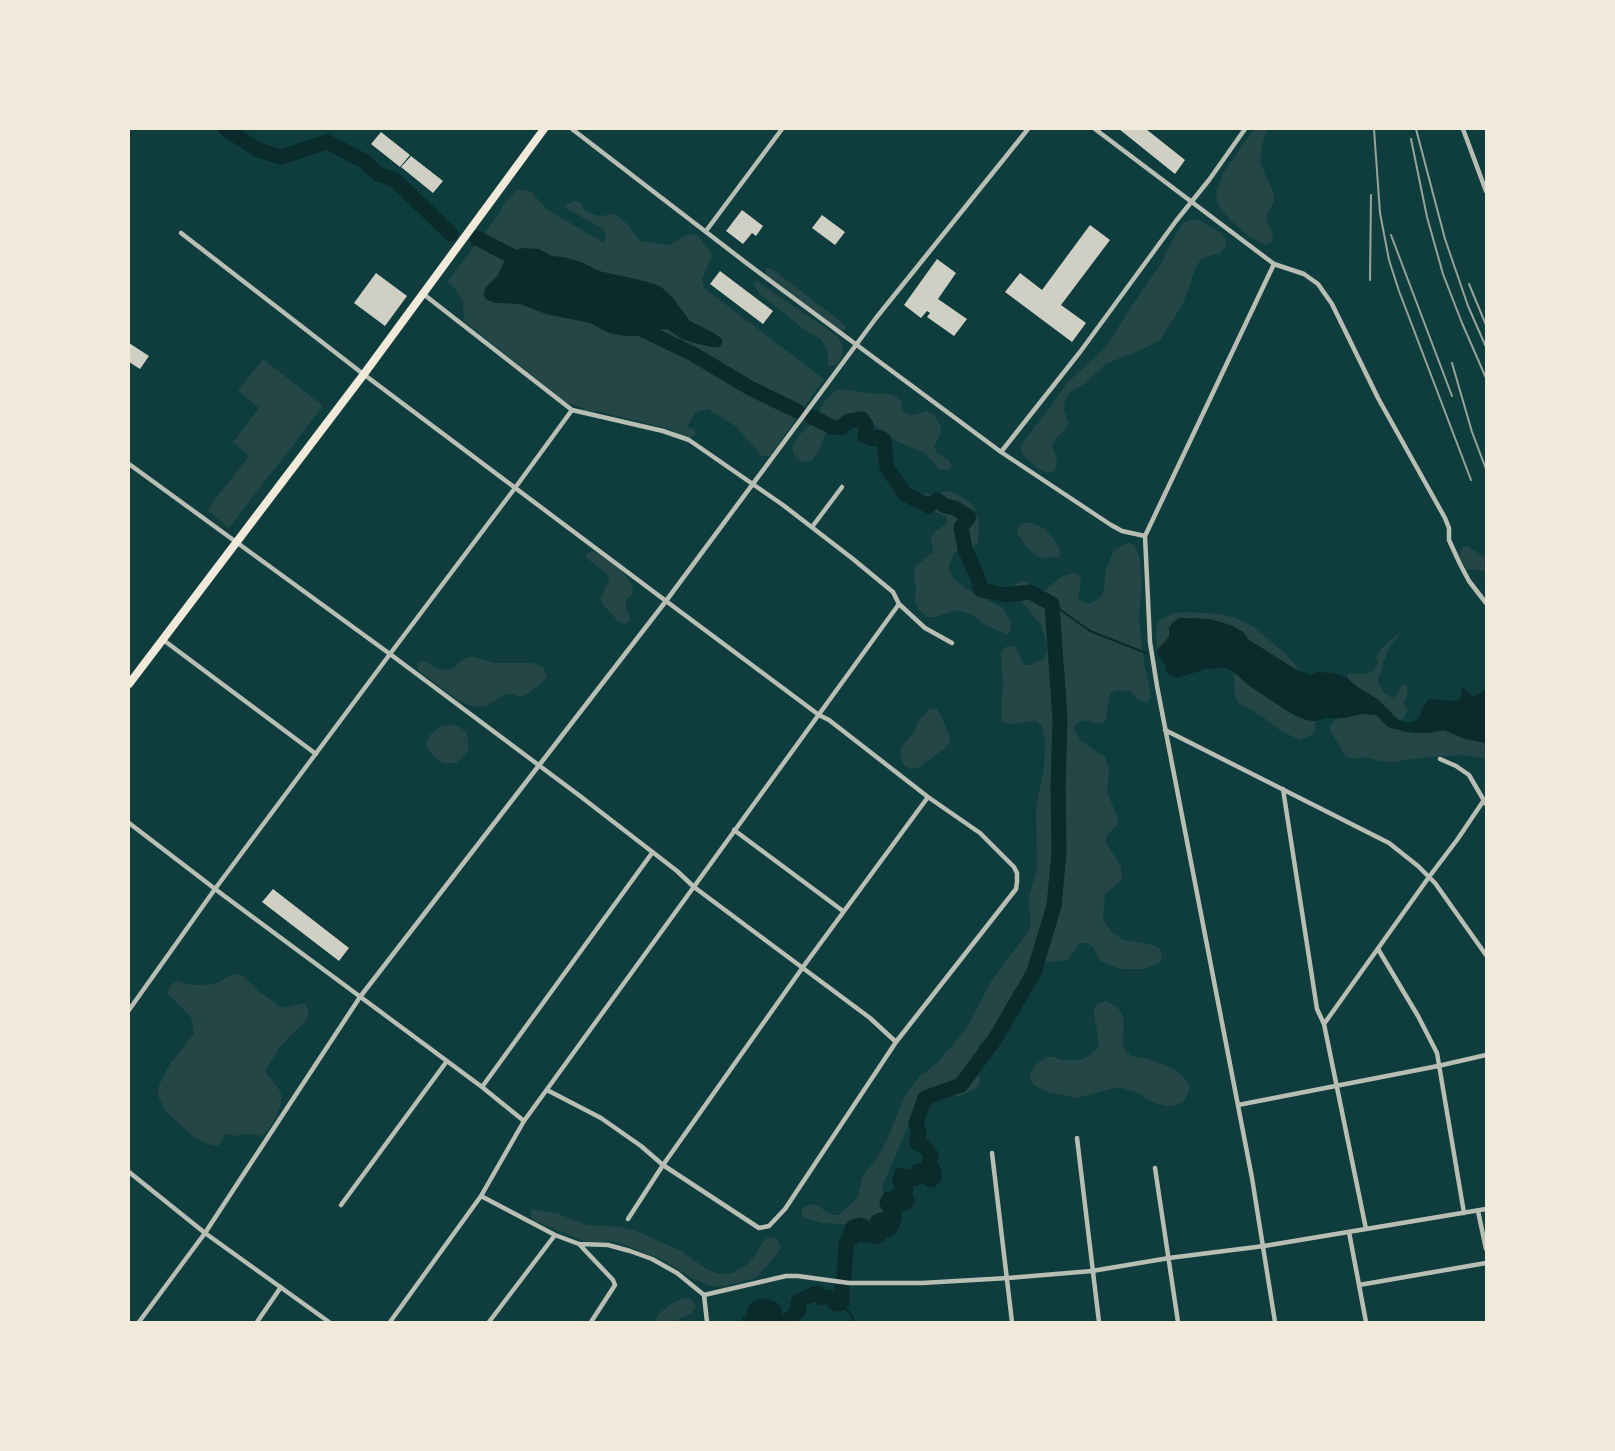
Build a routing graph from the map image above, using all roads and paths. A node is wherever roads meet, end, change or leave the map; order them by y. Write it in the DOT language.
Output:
graph roads {
  1 [pos="544,129"];
  2 [pos="572,129"];
  3 [pos="782,129"];
  4 [pos="1028,129"];
  5 [pos="1095,129"];
  6 [pos="1245,129"];
  7 [pos="1463,129"];
  8 [pos="1486,190"];
  9 [pos="1191,202"];
  10 [pos="706,231"];
  11 [pos="181,233"];
  12 [pos="1274,264"];
  13 [pos="422,293"];
  14 [pos="857,344"];
  15 [pos="363,374"];
  16 [pos="572,410"];
  17 [pos="1001,452"];
  18 [pos="129,464"];
  19 [pos="753,484"];
  20 [pos="516,488"];
  21 [pos="842,488"];
  22 [pos="812,527"];
  23 [pos="1145,536"];
  24 [pos="235,542"];
  25 [pos="666,601"];
  26 [pos="1486,603"];
  27 [pos="899,604"];
  28 [pos="162,639"];
  29 [pos="952,643"];
  30 [pos="390,654"];
  31 [pos="129,684"];
  32 [pos="819,715"];
  33 [pos="1165,730"];
  34 [pos="316,754"];
  35 [pos="1440,759"];
  36 [pos="538,765"];
  37 [pos="1283,789"];
  38 [pos="928,797"];
  39 [pos="1485,802"];
  40 [pos="129,823"];
  41 [pos="734,830"];
  42 [pos="651,853"];
  43 [pos="1429,877"];
  44 [pos="694,887"];
  45 [pos="215,890"];
  46 [pos="843,910"];
  47 [pos="1377,949"];
  48 [pos="1486,956"];
  49 [pos="803,967"];
  50 [pos="360,997"];
  51 [pos="129,1010"];
  52 [pos="1324,1024"];
  53 [pos="896,1042"];
  54 [pos="1486,1055"];
  55 [pos="447,1061"];
  56 [pos="1438,1066"];
  57 [pos="1338,1085"];
  58 [pos="482,1086"];
  59 [pos="547,1090"];
  60 [pos="1238,1105"];
  61 [pos="524,1121"];
  62 [pos="1077,1138"];
  63 [pos="992,1153"];
  64 [pos="663,1165"];
  65 [pos="1155,1168"];
  66 [pos="129,1172"];
  67 [pos="481,1196"];
  68 [pos="341,1205"];
  69 [pos="1486,1209"];
  70 [pos="1478,1211"];
  71 [pos="1464,1213"];
  72 [pos="628,1219"];
  73 [pos="1366,1229"];
  74 [pos="1349,1232"];
  75 [pos="205,1233"];
  76 [pos="555,1235"];
  77 [pos="579,1244"];
  78 [pos="1264,1245"];
  79 [pos="1486,1249"];
  80 [pos="1169,1258"];
  81 [pos="1486,1263"];
  82 [pos="1092,1271"];
  83 [pos="1008,1278"];
  84 [pos="1359,1285"];
  85 [pos="281,1287"];
  86 [pos="704,1295"];
  87 [pos="139,1322"];
  88 [pos="257,1322"];
  89 [pos="329,1322"];
  90 [pos="390,1322"];
  91 [pos="489,1322"];
  92 [pos="591,1322"];
  93 [pos="707,1322"];
  94 [pos="1012,1322"];
  95 [pos="1099,1322"];
  96 [pos="1178,1322"];
  97 [pos="1275,1322"];
  98 [pos="1366,1322"];
  1 -- 13 [label="main road"];
  2 -- 10 [label="street"];
  3 -- 10 [label="street"];
  4 -- 14 [label="street"];
  5 -- 9 [label="street"];
  6 -- 9 [label="street"];
  7 -- 8 [label="street"];
  9 -- 12 [label="street"];
  9 -- 17 [label="street"];
  10 -- 14 [label="street"];
  11 -- 15 [label="street"];
  12 -- 23 [label="street"];
  12 -- 26 [label="street"];
  13 -- 15 [label="main road"];
  13 -- 16 [label="street"];
  14 -- 17 [label="street"];
  14 -- 19 [label="street"];
  15 -- 20 [label="street"];
  15 -- 24 [label="main road"];
  16 -- 19 [label="street"];
  16 -- 20 [label="street"];
  17 -- 23 [label="street"];
  18 -- 24 [label="street"];
  19 -- 22 [label="street"];
  19 -- 25 [label="street"];
  20 -- 25 [label="street"];
  20 -- 30 [label="street"];
  21 -- 22 [label="street"];
  22 -- 27 [label="street"];
  23 -- 33 [label="street"];
  24 -- 28 [label="main road"];
  24 -- 30 [label="street"];
  25 -- 32 [label="street"];
  25 -- 36 [label="street"];
  27 -- 29 [label="street"];
  27 -- 32 [label="street"];
  28 -- 31 [label="main road"];
  28 -- 34 [label="street"];
  30 -- 34 [label="street"];
  30 -- 36 [label="street"];
  32 -- 38 [label="street"];
  32 -- 41 [label="street"];
  33 -- 37 [label="street"];
  33 -- 60 [label="street"];
  34 -- 45 [label="street"];
  35 -- 39 [label="street"];
  36 -- 42 [label="street"];
  36 -- 50 [label="street"];
  37 -- 43 [label="street"];
  37 -- 52 [label="street"];
  38 -- 46 [label="street"];
  38 -- 53 [label="street"];
  39 -- 43 [label="street"];
  40 -- 45 [label="street"];
  41 -- 44 [label="street"];
  41 -- 46 [label="street"];
  42 -- 44 [label="street"];
  42 -- 58 [label="street"];
  43 -- 47 [label="street"];
  43 -- 48 [label="street"];
  44 -- 49 [label="street"];
  44 -- 59 [label="street"];
  45 -- 50 [label="street"];
  45 -- 51 [label="street"];
  46 -- 49 [label="street"];
  47 -- 52 [label="street"];
  47 -- 56 [label="street"];
  49 -- 53 [label="street"];
  49 -- 64 [label="street"];
  50 -- 55 [label="street"];
  50 -- 75 [label="street"];
  52 -- 57 [label="street"];
  53 -- 64 [label="street"];
  54 -- 56 [label="street"];
  55 -- 58 [label="street"];
  55 -- 68 [label="street"];
  56 -- 57 [label="street"];
  56 -- 71 [label="street"];
  57 -- 60 [label="street"];
  57 -- 73 [label="street"];
  58 -- 61 [label="street"];
  59 -- 61 [label="street"];
  59 -- 64 [label="street"];
  60 -- 78 [label="street"];
  61 -- 67 [label="street"];
  62 -- 82 [label="street"];
  63 -- 83 [label="street"];
  64 -- 72 [label="street"];
  65 -- 80 [label="street"];
  66 -- 75 [label="street"];
  67 -- 76 [label="street"];
  67 -- 90 [label="street"];
  69 -- 70 [label="street"];
  70 -- 71 [label="street"];
  70 -- 79 [label="street"];
  71 -- 73 [label="street"];
  73 -- 74 [label="street"];
  74 -- 78 [label="street"];
  74 -- 84 [label="street"];
  75 -- 85 [label="street"];
  75 -- 87 [label="street"];
  76 -- 77 [label="street"];
  76 -- 91 [label="street"];
  77 -- 86 [label="street"];
  77 -- 92 [label="street"];
  78 -- 80 [label="street"];
  78 -- 97 [label="street"];
  80 -- 82 [label="street"];
  80 -- 96 [label="street"];
  81 -- 84 [label="street"];
  82 -- 83 [label="street"];
  82 -- 95 [label="street"];
  83 -- 86 [label="street"];
  83 -- 94 [label="street"];
  84 -- 98 [label="street"];
  85 -- 88 [label="street"];
  85 -- 89 [label="street"];
  86 -- 93 [label="street"];
}
